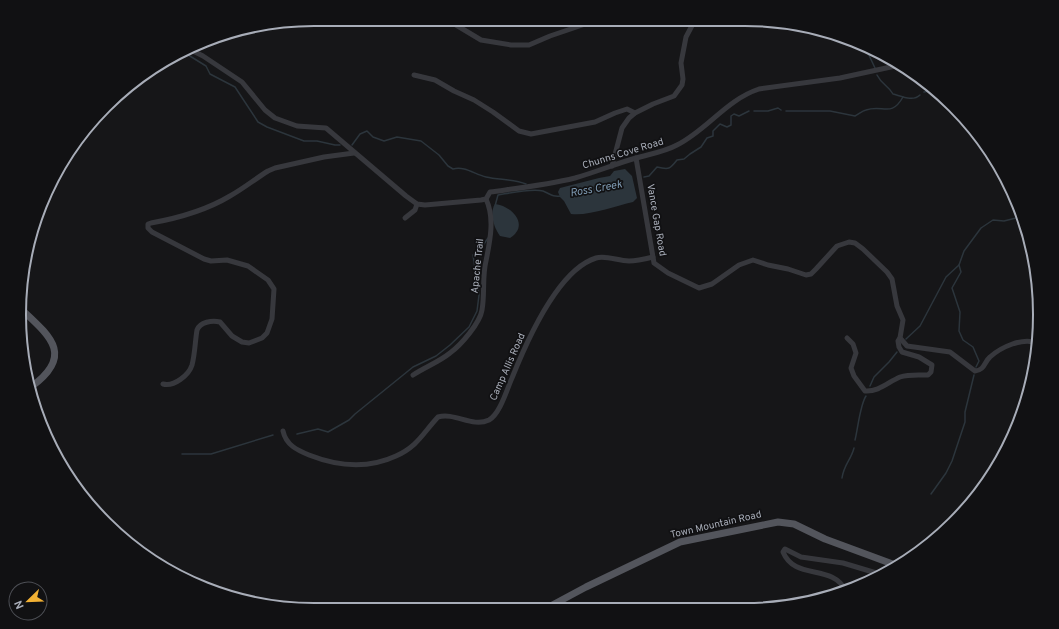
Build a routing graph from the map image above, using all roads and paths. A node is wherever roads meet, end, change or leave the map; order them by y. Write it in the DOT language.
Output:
graph roads {
  1 [pos="458,26"];
  2 [pos="579,26"];
  3 [pos="692,26"];
  4 [pos="195,52"];
  5 [pos="892,67"];
  6 [pos="414,75"];
  7 [pos="634,113"];
  8 [pos="354,153"];
  9 [pos="636,158"];
  10 [pos="612,166"];
  11 [pos="486,199"];
  12 [pos="417,204"];
  13 [pos="405,218"];
  14 [pos="653,257"];
  15 [pos="26,314"];
  16 [pos="847,338"];
  17 [pos="900,338"];
  18 [pos="1032,341"];
  19 [pos="413,375"];
  20 [pos="35,384"];
  21 [pos="163,384"];
  22 [pos="283,431"];
  23 [pos="890,563"];
  24 [pos="874,572"];
  25 [pos="843,586"];
  26 [pos="556,603"];
  1 -- 2 [label="street"];
  3 -- 7 [label="street"];
  4 -- 8 [label="street"];
  5 -- 9 [label="street, Chunns Cove Road"];
  6 -- 7 [label="street"];
  7 -- 10 [label="street"];
  8 -- 12 [label="street"];
  8 -- 21 [label="street"];
  9 -- 10 [label="street, Chunns Cove Road"];
  9 -- 14 [label="street, Vance Gap Road"];
  10 -- 11 [label="street, Chunns Cove Road"];
  11 -- 12 [label="street, Chunns Cove Road"];
  11 -- 19 [label="street, Apache Trail"];
  12 -- 13 [label="street"];
  14 -- 17 [label="street, Vance Gap Road"];
  14 -- 22 [label="street, Camp Allis Road"];
  15 -- 20 [label="main road"];
  16 -- 17 [label="street"];
  17 -- 18 [label="street"];
  23 -- 26 [label="main road, Town Mountain Road"];
  24 -- 25 [label="street"];
}
